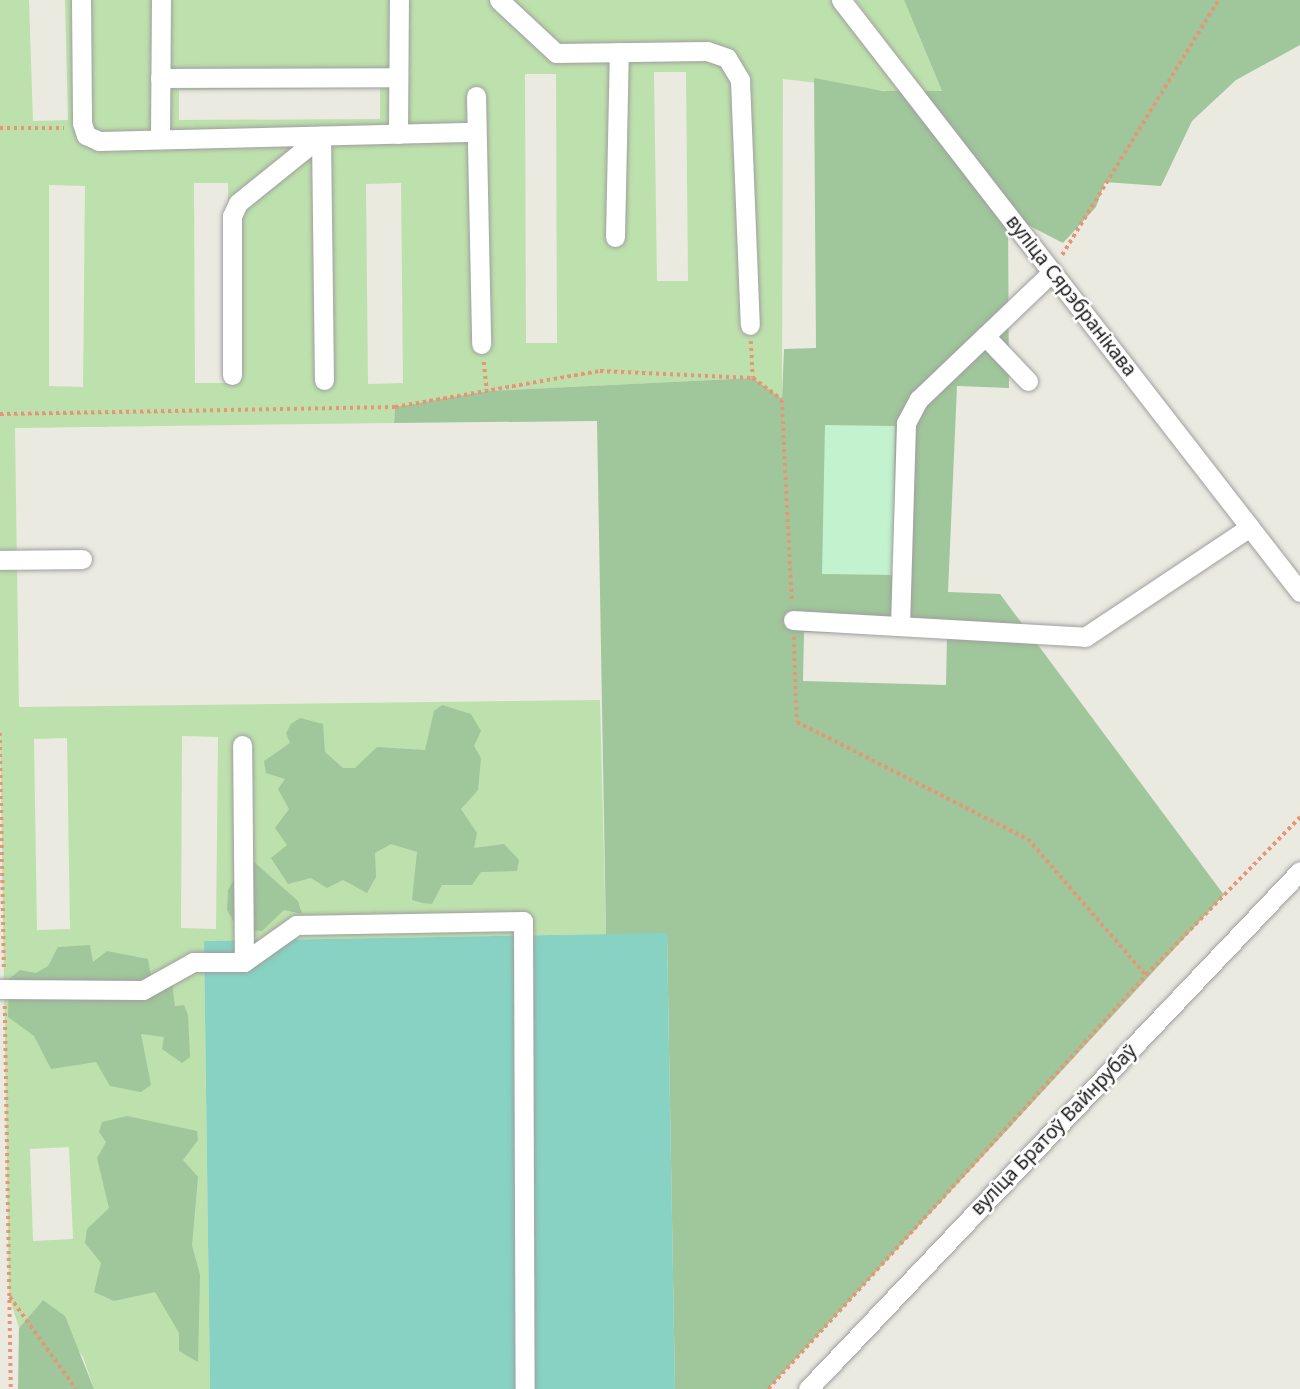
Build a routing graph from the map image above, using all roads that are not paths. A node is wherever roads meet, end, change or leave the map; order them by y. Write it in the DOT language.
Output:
graph roads {
  1 [pos="81,0"];
  2 [pos="161,0"];
  3 [pos="399,0"];
  4 [pos="499,0"];
  5 [pos="841,0"];
  6 [pos="619,52"];
  7 [pos="398,77"];
  8 [pos="160,78"];
  9 [pos="476,96"];
  10 [pos="477,132"];
  11 [pos="398,134"];
  12 [pos="321,136"];
  13 [pos="160,139"];
  14 [pos="615,237"];
  15 [pos="1052,271"];
  16 [pos="750,326"];
  17 [pos="985,336"];
  18 [pos="481,344"];
  19 [pos="232,375"];
  20 [pos="324,380"];
  21 [pos="1028,381"];
  22 [pos="1250,527"];
  23 [pos="82,559"];
  24 [pos="0,560"];
  25 [pos="1300,592"];
  26 [pos="793,620"];
  27 [pos="900,626"];
  28 [pos="242,745"];
  29 [pos="1300,871"];
  30 [pos="244,962"];
  31 [pos="2,989"];
  32 [pos="524,1389"];
  33 [pos="808,1389"];
  1 -- 13 [label="street"];
  2 -- 8 [label="street"];
  3 -- 7 [label="street"];
  4 -- 6 [label="street"];
  5 -- 15 [label="street, вуліца Сярэбранікава"];
  6 -- 14 [label="street"];
  6 -- 16 [label="street"];
  7 -- 8 [label="street"];
  7 -- 11 [label="street"];
  8 -- 13 [label="street"];
  9 -- 10 [label="street"];
  10 -- 11 [label="street"];
  10 -- 18 [label="street"];
  11 -- 12 [label="street"];
  12 -- 13 [label="street"];
  12 -- 19 [label="street"];
  12 -- 20 [label="street"];
  15 -- 17 [label="street"];
  15 -- 22 [label="street, вуліца Сярэбранікава"];
  17 -- 21 [label="street"];
  17 -- 27 [label="street"];
  22 -- 25 [label="street, вуліца Сярэбранікава"];
  22 -- 27 [label="street"];
  23 -- 24 [label="street"];
  26 -- 27 [label="street"];
  28 -- 30 [label="street"];
  29 -- 33 [label="street, вуліца Братоў Вайнрубаў"];
  30 -- 31 [label="street"];
  30 -- 32 [label="street"];
}
